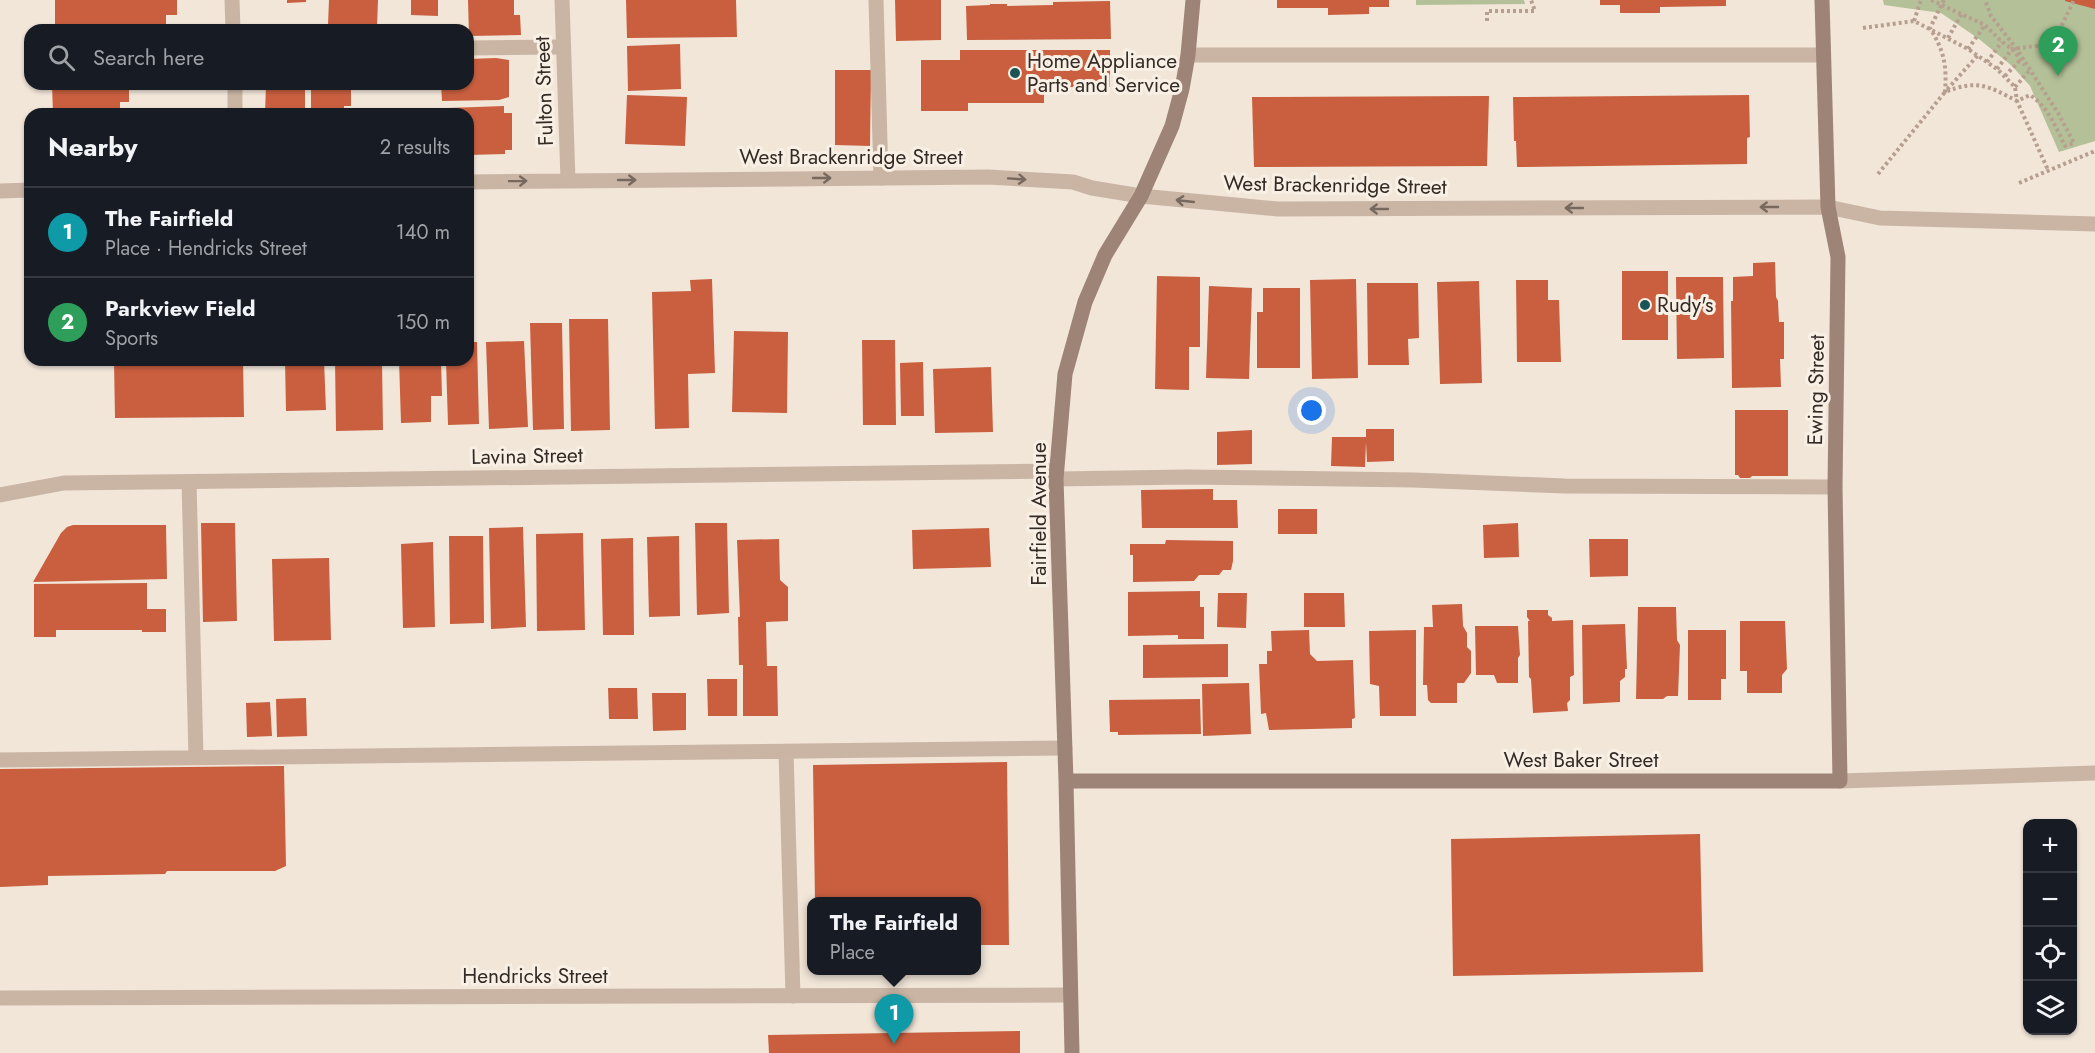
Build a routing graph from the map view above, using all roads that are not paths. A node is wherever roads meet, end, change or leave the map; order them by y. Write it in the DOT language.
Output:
graph roads {
  1 [pos="232,0"];
  2 [pos="562,0"];
  3 [pos="876,0"];
  4 [pos="1192,0"];
  5 [pos="1822,0"];
  6 [pos="233,24"];
  7 [pos="563,47"];
  8 [pos="474,48"];
  9 [pos="1188,55"];
  10 [pos="1823,55"];
  11 [pos="235,90"];
  12 [pos="236,108"];
  13 [pos="881,178"];
  14 [pos="568,180"];
  15 [pos="474,182"];
  16 [pos="24,190"];
  17 [pos="0,191"];
  18 [pos="1141,196"];
  19 [pos="1828,207"];
  20 [pos="2095,224"];
  21 [pos="1056,475"];
  22 [pos="189,482"];
  23 [pos="1835,487"];
  24 [pos="0,495"];
  25 [pos="1065,748"];
  26 [pos="786,752"];
  27 [pos="196,757"];
  28 [pos="0,760"];
  29 [pos="2095,772"];
  30 [pos="1066,781"];
  31 [pos="1840,781"];
  32 [pos="1070,995"];
  33 [pos="793,996"];
  34 [pos="0,998"];
  35 [pos="1072,1053"];
  1 -- 6 [label="street"];
  2 -- 7 [label="street, Fulton Street"];
  3 -- 13 [label="street"];
  4 -- 9 [label="street, Fairfield Avenue"];
  5 -- 10 [label="street, Ewing Street"];
  7 -- 8 [label="street"];
  7 -- 14 [label="street, Fulton Street"];
  9 -- 10 [label="street"];
  9 -- 18 [label="street, Fairfield Avenue"];
  10 -- 19 [label="street, Ewing Street"];
  11 -- 12 [label="street"];
  14 -- 13 [label="street, West Brackenridge Street, one-way"];
  13 -- 18 [label="street, West Brackenridge Street, one-way"];
  15 -- 14 [label="street, West Brackenridge Street, one-way"];
  16 -- 17 [label="street"];
  19 -- 18 [label="street, West Brackenridge Street, one-way"];
  18 -- 21 [label="street, Fairfield Avenue"];
  19 -- 20 [label="street, West Brackenridge Street"];
  19 -- 23 [label="street, Ewing Street"];
  21 -- 22 [label="street, Lavina Street"];
  21 -- 23 [label="street, Lavina Street"];
  21 -- 25 [label="street, Fairfield Avenue"];
  22 -- 24 [label="street, Lavina Street"];
  22 -- 27 [label="street"];
  23 -- 31 [label="street, Ewing Street"];
  25 -- 26 [label="street"];
  25 -- 30 [label="street, Fairfield Avenue"];
  26 -- 27 [label="street"];
  26 -- 33 [label="street"];
  27 -- 28 [label="street"];
  29 -- 31 [label="street, West Baker Street"];
  30 -- 31 [label="street, West Baker Street"];
  30 -- 32 [label="street, Fairfield Avenue"];
  32 -- 33 [label="street, Hendricks Street"];
  32 -- 35 [label="street, Fairfield Avenue"];
  33 -- 34 [label="street, Hendricks Street"];
}
